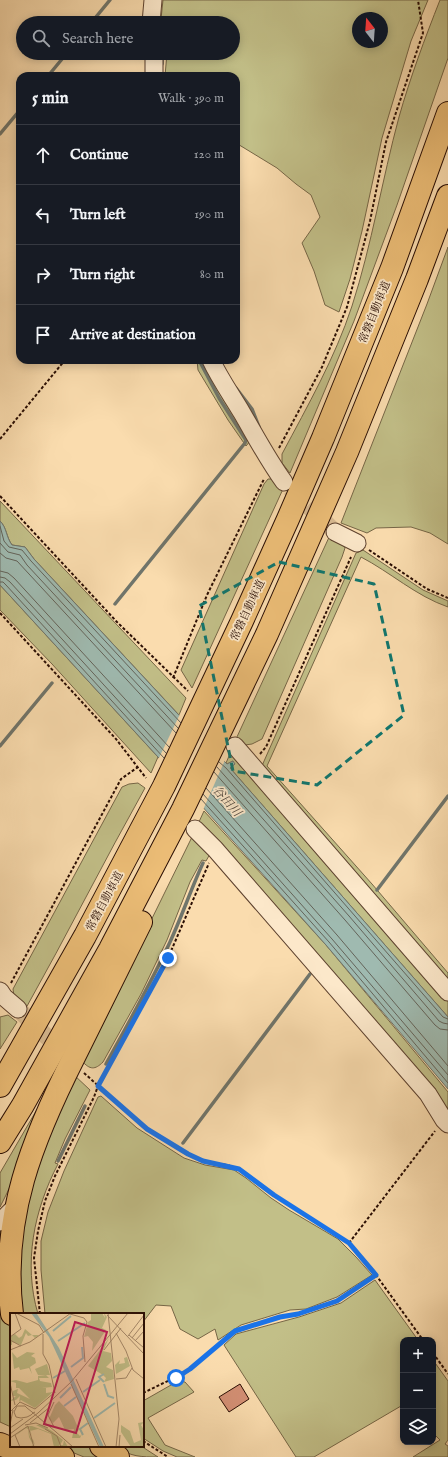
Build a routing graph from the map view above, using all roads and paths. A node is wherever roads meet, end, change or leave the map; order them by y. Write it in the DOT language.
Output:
graph roads {
  1 [pos="154,0"];
  2 [pos="418,0"];
  3 [pos="152,16"];
  4 [pos="154,60"];
  5 [pos="154,72"];
  6 [pos="448,113"];
  7 [pos="448,196"];
  8 [pos="62,364"];
  9 [pos="213,364"];
  10 [pos="0,439"];
  11 [pos="271,464"];
  12 [pos="284,482"];
  13 [pos="0,496"];
  14 [pos="335,532"];
  15 [pos="357,543"];
  16 [pos="448,598"];
  17 [pos="0,613"];
  18 [pos="172,678"];
  19 [pos="188,692"];
  20 [pos="221,745"];
  21 [pos="251,764"];
  22 [pos="138,767"];
  23 [pos="155,782"];
  24 [pos="189,818"];
  25 [pos="215,849"];
  26 [pos="448,992"];
  27 [pos="1,996"];
  28 [pos="18,1009"];
  29 [pos="84,1072"];
  30 [pos="0,1086"];
  31 [pos="98,1086"];
  32 [pos="446,1122"];
  33 [pos="0,1142"];
  34 [pos="6,1216"];
  35 [pos="349,1243"];
  36 [pos="376,1275"];
  37 [pos="12,1313"];
  38 [pos="40,1313"];
  39 [pos="422,1337"];
  40 [pos="436,1357"];
  41 [pos="448,1374"];
  42 [pos="144,1392"];
  43 [pos="0,1431"];
  44 [pos="10,1435"];
  45 [pos="144,1442"];
  46 [pos="0,1444"];
  47 [pos="39,1447"];
  48 [pos="103,1447"];
  49 [pos="31,1457"];
  50 [pos="63,1457"];
  51 [pos="118,1457"];
  52 [pos="168,1457"];
  1 -- 3 [label="street"];
  2 -- 11 [label="path"];
  4 -- 5 [label="street"];
  6 -- 23 [label="highway, 常磐自動車道"];
  7 -- 20 [label="highway"];
  8 -- 10 [label="path"];
  9 -- 11 [label="street"];
  11 -- 12 [label="street"];
  11 -- 18 [label="path"];
  13 -- 18 [label="path"];
  14 -- 15 [label="street"];
  15 -- 16 [label="path"];
  15 -- 21 [label="path"];
  17 -- 22 [label="path"];
  18 -- 19 [label="path"];
  20 -- 21 [label="street"];
  20 -- 24 [label="highway"];
  21 -- 26 [label="street"];
  22 -- 23 [label="path"];
  22 -- 27 [label="path"];
  23 -- 30 [label="highway, 常磐自動車道"];
  24 -- 25 [label="street"];
  24 -- 33 [label="highway"];
  24 -- 34 [label="highway"];
  25 -- 31 [label="path"];
  25 -- 32 [label="street"];
  27 -- 28 [label="street"];
  29 -- 31 [label="path"];
  31 -- 35 [label="path"];
  31 -- 38 [label="path"];
  32 -- 35 [label="path"];
  34 -- 37 [label="highway"];
  35 -- 36 [label="path"];
  36 -- 39 [label="path"];
  36 -- 42 [label="path"];
  40 -- 41 [label="path"];
  43 -- 44 [label="highway"];
  45 -- 52 [label="path"];
  46 -- 49 [label="highway"];
  47 -- 50 [label="highway"];
  48 -- 51 [label="highway"];
}
